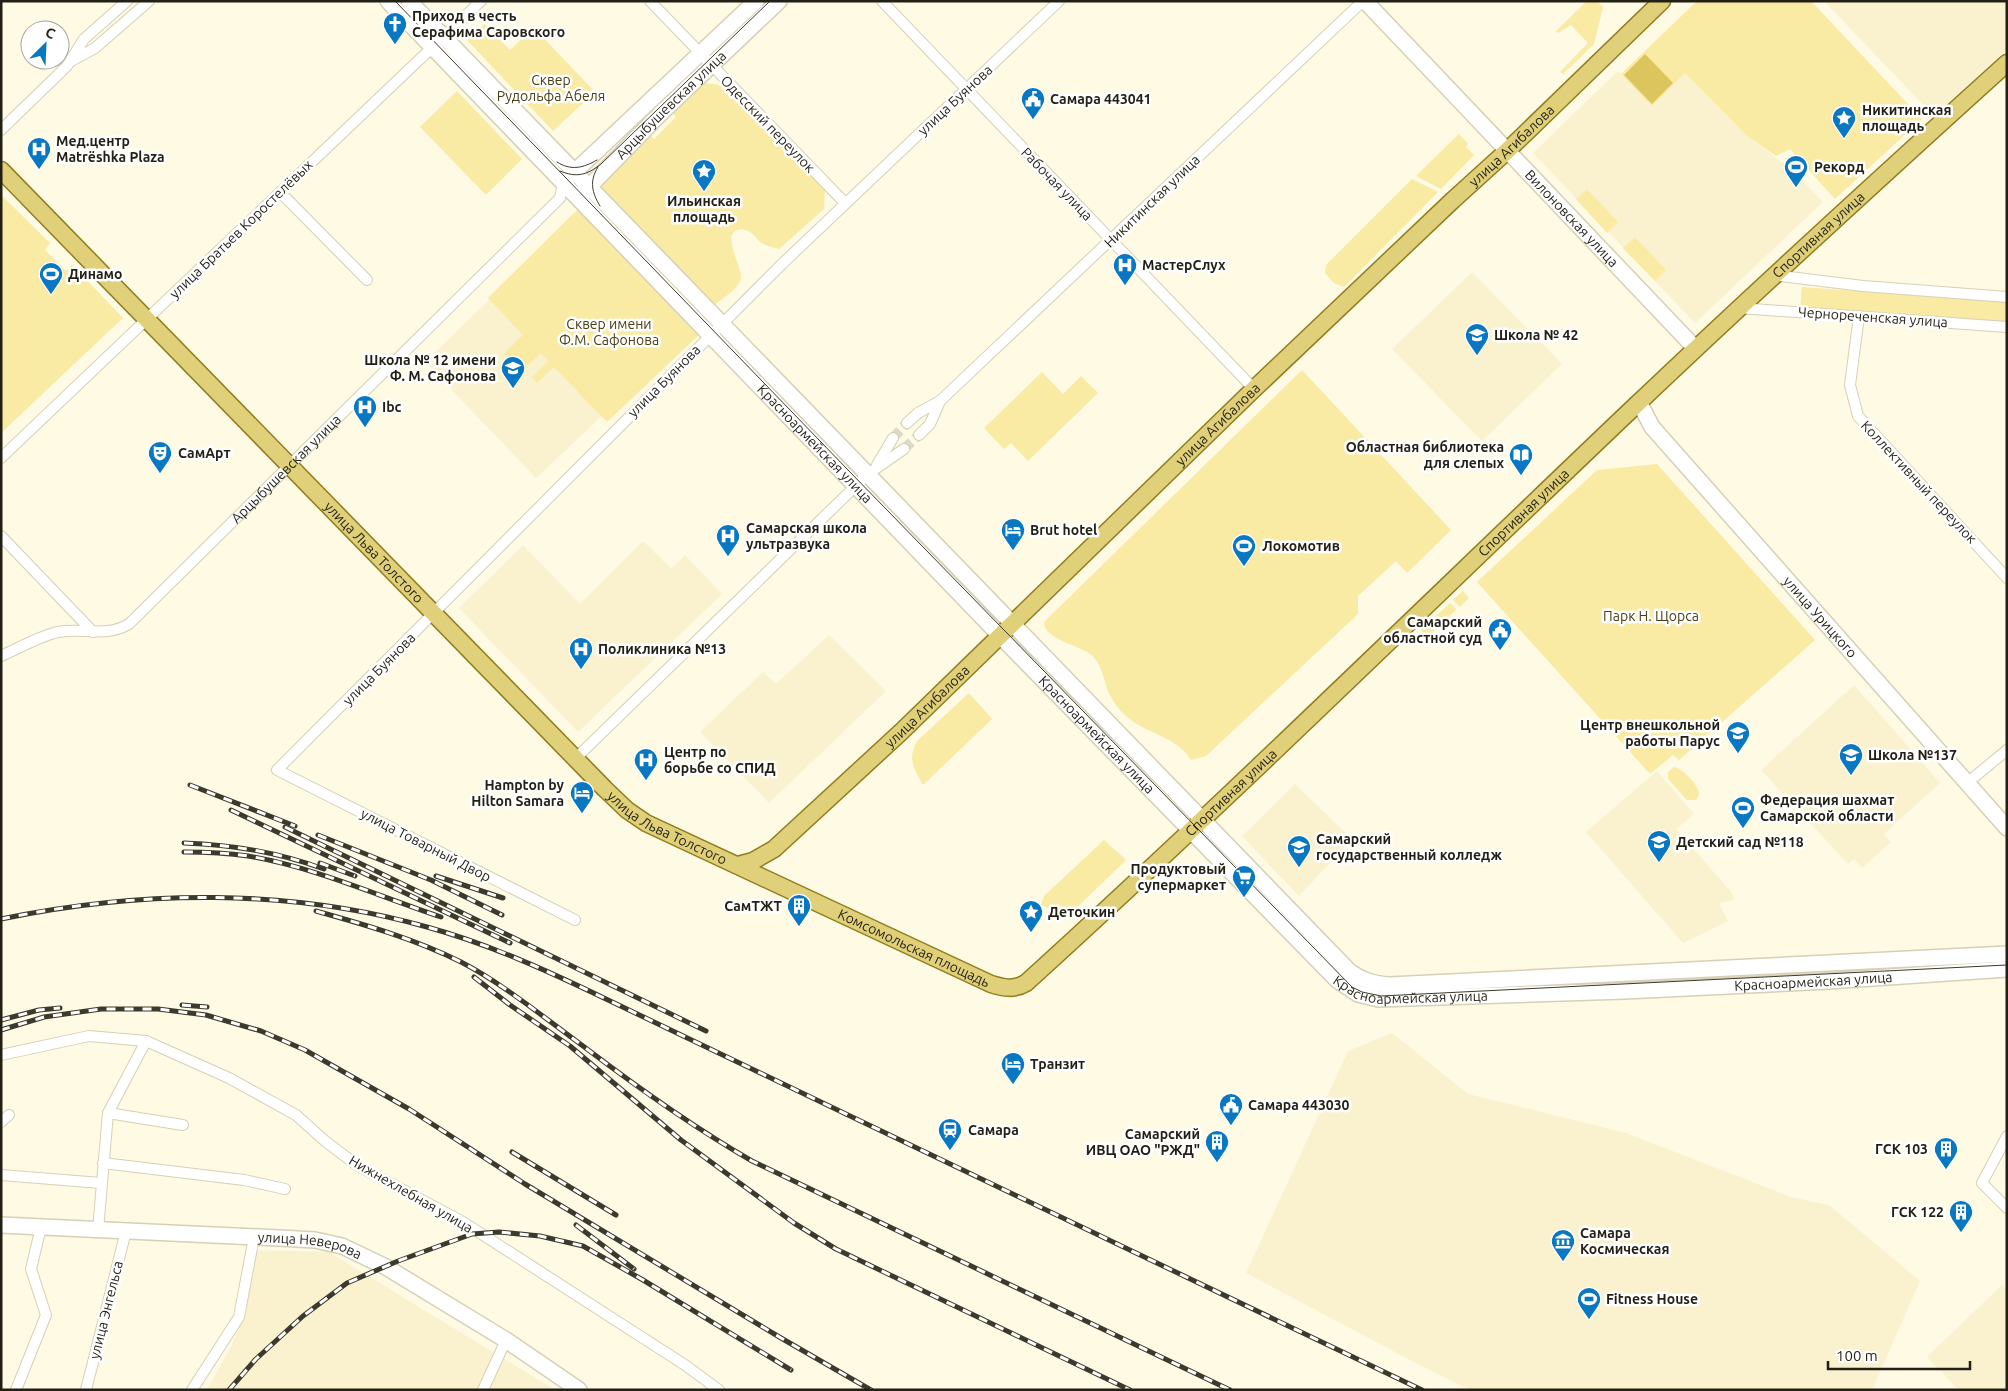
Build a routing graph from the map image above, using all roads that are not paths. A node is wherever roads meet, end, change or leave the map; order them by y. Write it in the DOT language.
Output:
graph roads {
  1 [pos="126,1"];
  2 [pos="149,1"];
  3 [pos="388,1"];
  4 [pos="409,1"];
  5 [pos="480,1"];
  6 [pos="650,1"];
  7 [pos="756,1"];
  8 [pos="778,1"];
  9 [pos="882,1"];
  10 [pos="1059,1"];
  11 [pos="1364,1"];
  12 [pos="1662,1"];
  13 [pos="438,42"];
  14 [pos="700,53"];
  15 [pos="73,60"];
  16 [pos="2007,63"];
  17 [pos="711,64"];
  18 [pos="966,90"];
  19 [pos="1,130"];
  20 [pos="1507,151"];
  21 [pos="1,170"];
  22 [pos="574,172"];
  23 [pos="563,183"];
  24 [pos="589,187"];
  25 [pos="280,192"];
  26 [pos="560,198"];
  27 [pos="577,198"];
  28 [pos="845,203"];
  29 [pos="1111,240"];
  30 [pos="1774,275"];
  31 [pos="367,280"];
  32 [pos="2007,297"];
  33 [pos="1738,308"];
  34 [pos="1858,316"];
  35 [pos="147,319"];
  36 [pos="721,323"];
  37 [pos="2007,327"];
  38 [pos="710,335"];
  39 [pos="1696,349"];
  40 [pos="1254,389"];
  41 [pos="940,401"];
  42 [pos="1639,402"];
  43 [pos="907,423"];
  44 [pos="919,435"];
  45 [pos="893,438"];
  46 [pos="904,449"];
  47 [pos="1,458"];
  48 [pos="290,466"];
  49 [pos="871,471"];
  50 [pos="856,486"];
  51 [pos="1,536"];
  52 [pos="2007,578"];
  53 [pos="433,613"];
  54 [pos="1013,624"];
  55 [pos="92,632"];
  56 [pos="1000,635"];
  57 [pos="1,656"];
  58 [pos="2007,750"];
  59 [pos="576,759"];
  60 [pos="277,770"];
  61 [pos="1967,783"];
  62 [pos="1196,824"];
  63 [pos="2007,828"];
  64 [pos="774,849"];
  65 [pos="738,865"];
  66 [pos="780,886"];
  67 [pos="575,920"];
  68 [pos="2007,954"];
  69 [pos="1044,967"];
  70 [pos="2007,970"];
  71 [pos="146,1041"];
  72 [pos="1,1055"];
  73 [pos="108,1113"];
  74 [pos="9,1114"];
  75 [pos="1,1122"];
  76 [pos="183,1125"];
  77 [pos="2007,1136"];
  78 [pos="103,1163"];
  79 [pos="1,1176"];
  80 [pos="102,1183"];
  81 [pos="285,1189"];
  82 [pos="2007,1208"];
  83 [pos="1,1225"];
  84 [pos="41,1227"];
  85 [pos="98,1230"];
  86 [pos="126,1231"];
  87 [pos="254,1238"];
  88 [pos="506,1340"];
  89 [pos="16,1390"];
  90 [pos="86,1390"];
  91 [pos="192,1390"];
  92 [pos="483,1390"];
  93 [pos="579,1390"];
  94 [pos="718,1390"];
  1 -- 15 [label="street"];
  2 -- 15 [label="street"];
  3 -- 13 [label="main road, Красноармейская улица"];
  4 -- 13 [label="main road, Красноармейская улица"];
  5 -- 13 [label="street, улица Братьев Коростелёвых"];
  6 -- 14 [label="street, Одесский переулок"];
  7 -- 14 [label="main road, Арцыбушевская улица"];
  8 -- 17 [label="main road, Арцыбушевская улица"];
  9 -- 18 [label="street, Рабочая улица"];
  10 -- 18 [label="street, улица Буянова"];
  11 -- 20 [label="main road, Вилоновская улица"];
  11 -- 29 [label="street, Никитинская улица"];
  12 -- 20 [label="main road, улица Агибалова"];
  13 -- 22 [label="main road, Красноармейская улица"];
  13 -- 23 [label="main road, Красноармейская улица"];
  13 -- 25 [label="street, улица Братьев Коростелёвых"];
  14 -- 17 [label="street, Одесский переулок"];
  14 -- 22 [label="main road, Арцыбушевская улица"];
  15 -- 19 [label="street"];
  16 -- 30 [label="main road, Спортивная улица"];
  17 -- 24 [label="main road, Арцыбушевская улица"];
  17 -- 28 [label="street, Одесский переулок"];
  18 -- 28 [label="street, улица Буянова"];
  18 -- 29 [label="street, Рабочая улица"];
  20 -- 39 [label="main road, Вилоновская улица"];
  20 -- 40 [label="main road, улица Агибалова"];
  21 -- 35 [label="main road, улица Льва Толстого"];
  22 -- 23 [label="main road, Арцыбушевская улица"];
  22 -- 24 [label="main road, Красноармейская улица"];
  23 -- 26 [label="street"];
  23 -- 27 [label="main road, Красноармейская улица"];
  24 -- 27 [label="main road, Арцыбушевская улица"];
  24 -- 36 [label="main road, Красноармейская улица"];
  25 -- 31 [label="street"];
  25 -- 35 [label="street, улица Братьев Коростелёвых"];
  26 -- 27 [label="street"];
  26 -- 48 [label="street, Арцыбушевская улица"];
  27 -- 38 [label="main road, Красноармейская улица"];
  28 -- 36 [label="street, улица Буянова"];
  29 -- 40 [label="street, Рабочая улица"];
  29 -- 41 [label="street, Никитинская улица"];
  30 -- 32 [label="street"];
  30 -- 33 [label="main road, Спортивная улица"];
  33 -- 34 [label="street, Чернореченская улица"];
  33 -- 39 [label="main road, Спортивная улица"];
  34 -- 37 [label="street, Чернореченская улица"];
  34 -- 52 [label="street, Коллективный переулок"];
  35 -- 47 [label="street, улица Братьев Коростелёвых"];
  35 -- 48 [label="main road, улица Льва Толстого"];
  36 -- 38 [label="street, улица Буянова"];
  36 -- 49 [label="main road, Красноармейская улица"];
  38 -- 50 [label="main road, Красноармейская улица"];
  38 -- 53 [label="street, улица Буянова"];
  39 -- 42 [label="main road, Спортивная улица"];
  40 -- 54 [label="main road, улица Агибалова"];
  41 -- 43 [label="street, Никитинская улица"];
  41 -- 44 [label="street, Никитинская улица"];
  42 -- 61 [label="main road, улица Урицкого"];
  42 -- 62 [label="main road, Спортивная улица"];
  45 -- 49 [label="street"];
  46 -- 49 [label="street"];
  48 -- 53 [label="main road, улица Льва Толстого"];
  48 -- 55 [label="street, Арцыбушевская улица"];
  49 -- 50 [label="street"];
  49 -- 54 [label="main road, Красноармейская улица"];
  50 -- 56 [label="main road, Красноармейская улица"];
  50 -- 59 [label="street"];
  51 -- 55 [label="street"];
  53 -- 59 [label="main road, улица Льва Толстого"];
  53 -- 60 [label="street, улица Буянова"];
  54 -- 56 [label="main road, улица Агибалова"];
  54 -- 62 [label="main road, Красноармейская улица"];
  55 -- 57 [label="street, Арцыбушевская улица"];
  56 -- 62 [label="main road, Красноармейская улица"];
  56 -- 64 [label="main road, улица Агибалова"];
  58 -- 61 [label="street"];
  59 -- 65 [label="main road, улица Льва Толстого"];
  60 -- 67 [label="street, улица Товарный Двор"];
  61 -- 63 [label="main road, улица Урицкого"];
  62 -- 68 [label="main road, Красноармейская улица"];
  62 -- 69 [label="main road, Спортивная улица"];
  62 -- 70 [label="main road, Красноармейская улица"];
  64 -- 65 [label="main road, улица Агибалова"];
  64 -- 66 [label="main road"];
  65 -- 66 [label="main road, улица Льва Толстого"];
  66 -- 69 [label="main road, Комсомольская площадь"];
  71 -- 72 [label="street, Нижнехлебная улица"];
  71 -- 73 [label="street"];
  71 -- 94 [label="street, Нижнехлебная улица"];
  73 -- 76 [label="street"];
  73 -- 78 [label="street"];
  74 -- 75 [label="street"];
  77 -- 82 [label="street"];
  78 -- 80 [label="street"];
  78 -- 81 [label="street"];
  79 -- 80 [label="street"];
  80 -- 85 [label="street"];
  83 -- 84 [label="main road, улица Неверова"];
  84 -- 85 [label="main road, улица Неверова"];
  84 -- 89 [label="street"];
  85 -- 86 [label="main road, улица Неверова"];
  86 -- 87 [label="main road, улица Неверова"];
  86 -- 90 [label="street, улица Энгельса"];
  87 -- 88 [label="main road, улица Неверова"];
  87 -- 91 [label="street"];
  88 -- 92 [label="street"];
  88 -- 93 [label="main road, улица Неверова"];
}
